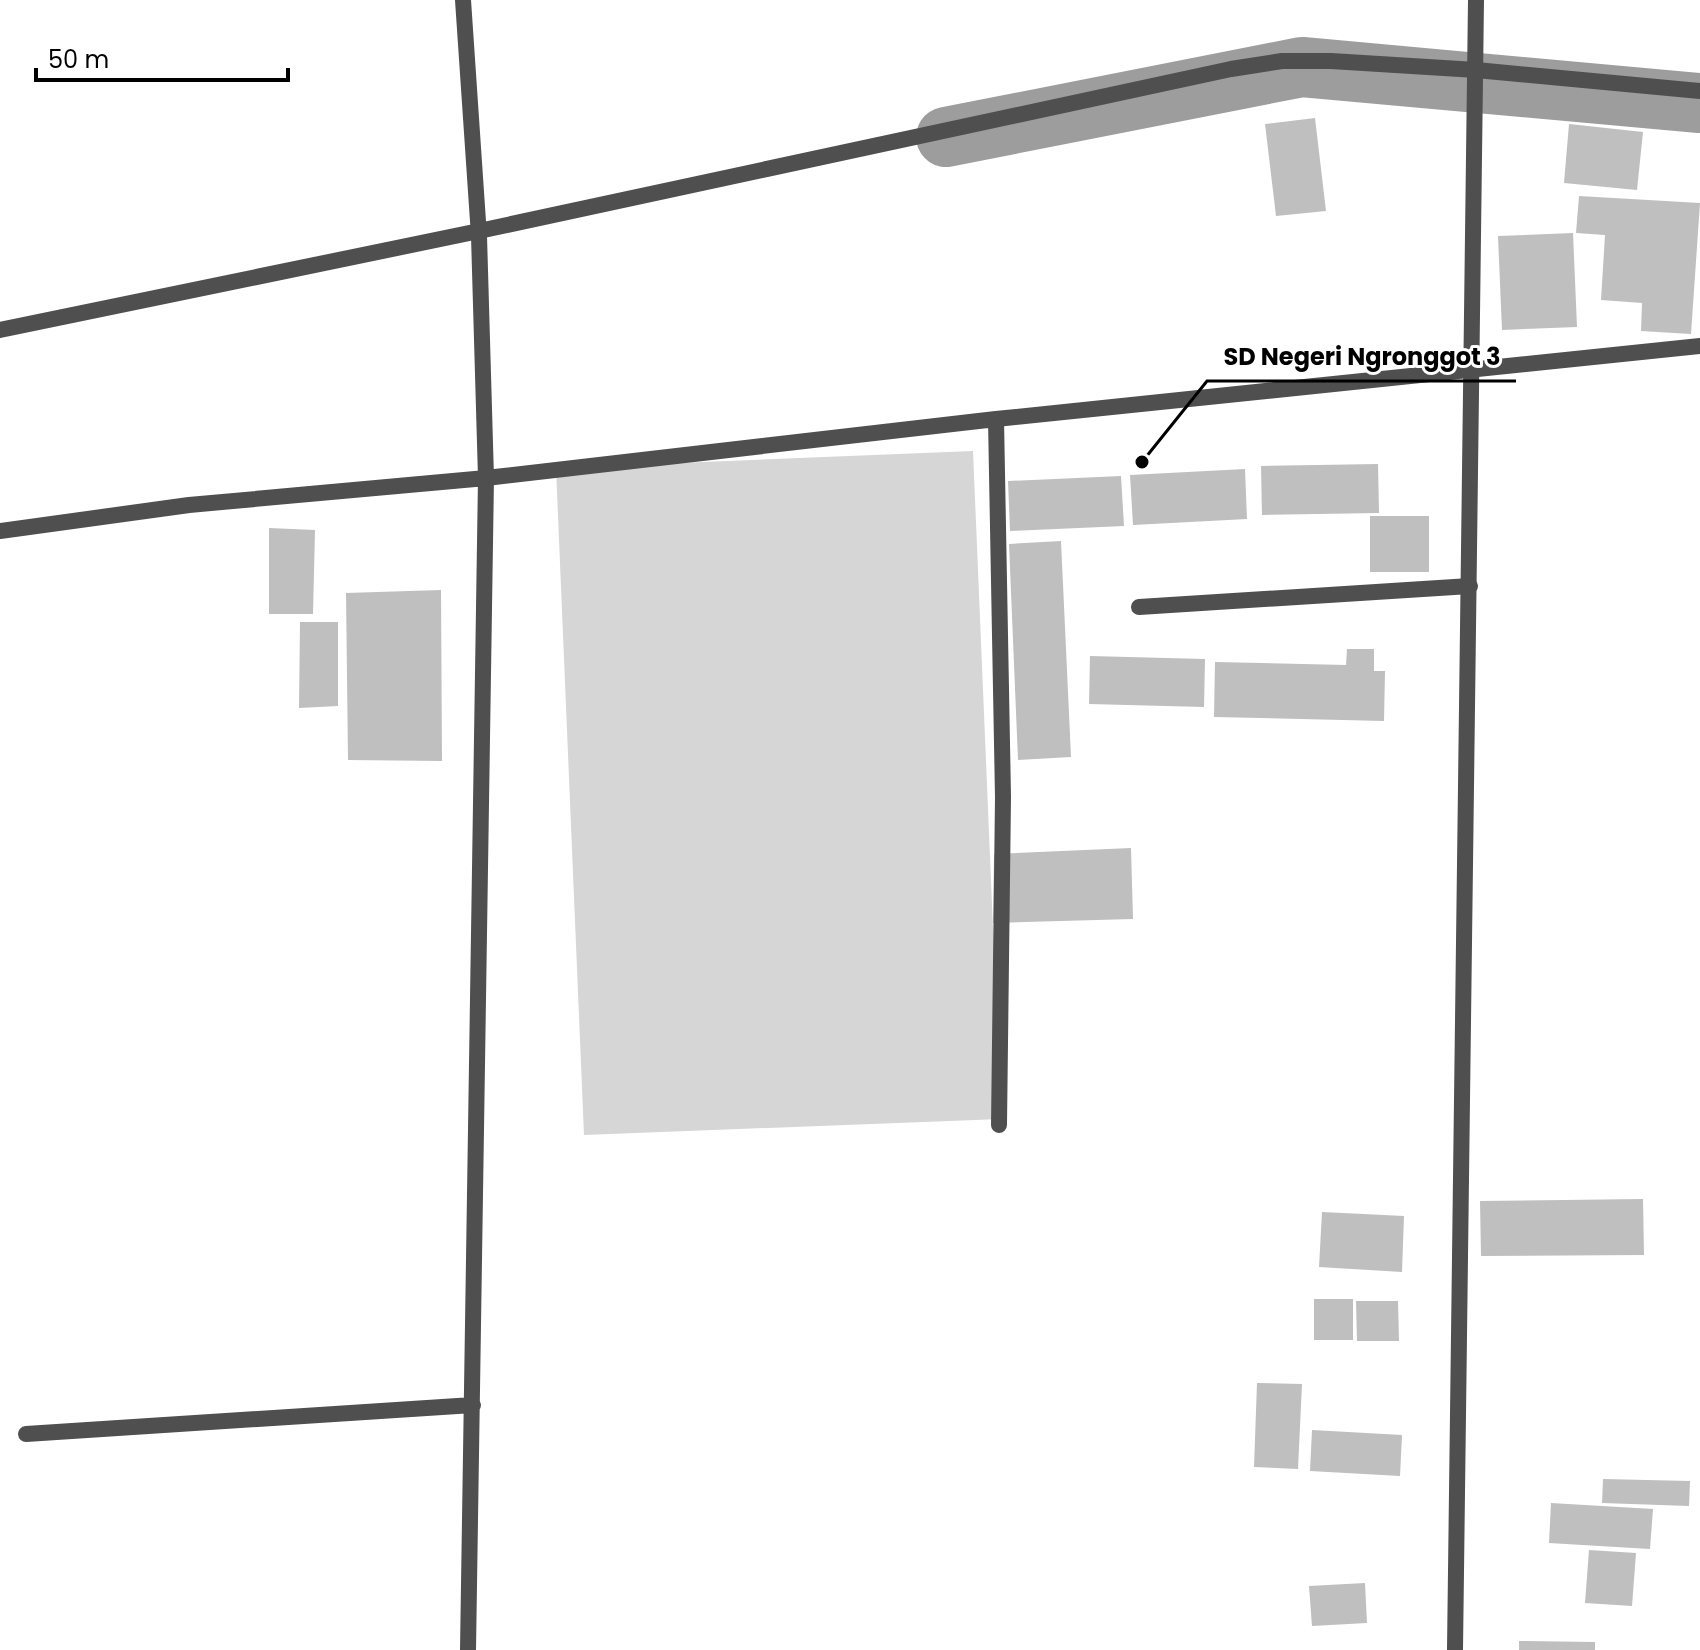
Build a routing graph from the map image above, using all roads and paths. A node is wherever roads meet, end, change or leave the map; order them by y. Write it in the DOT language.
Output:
graph roads {
  1 [pos="463,0"];
  2 [pos="1476,0"];
  3 [pos="1476,75"];
  4 [pos="1700,91"];
  5 [pos="479,233"];
  6 [pos="0,330"];
  7 [pos="1700,346"];
  8 [pos="1472,372"];
  9 [pos="996,419"];
  10 [pos="486,478"];
  11 [pos="0,531"];
  12 [pos="1470,586"];
  13 [pos="1139,607"];
  14 [pos="999,1125"];
  15 [pos="473,1405"];
  16 [pos="26,1434"];
  17 [pos="468,1650"];
  18 [pos="1455,1650"];
  1 -- 5 [label="street"];
  2 -- 3 [label="street"];
  3 -- 4 [label="street"];
  3 -- 5 [label="street"];
  3 -- 8 [label="street"];
  5 -- 6 [label="street"];
  5 -- 10 [label="street"];
  7 -- 8 [label="street"];
  8 -- 9 [label="street"];
  8 -- 12 [label="street"];
  9 -- 10 [label="street"];
  9 -- 14 [label="street"];
  10 -- 11 [label="street"];
  10 -- 15 [label="street"];
  12 -- 13 [label="street"];
  12 -- 18 [label="street"];
  15 -- 16 [label="street"];
  15 -- 17 [label="street"];
}
